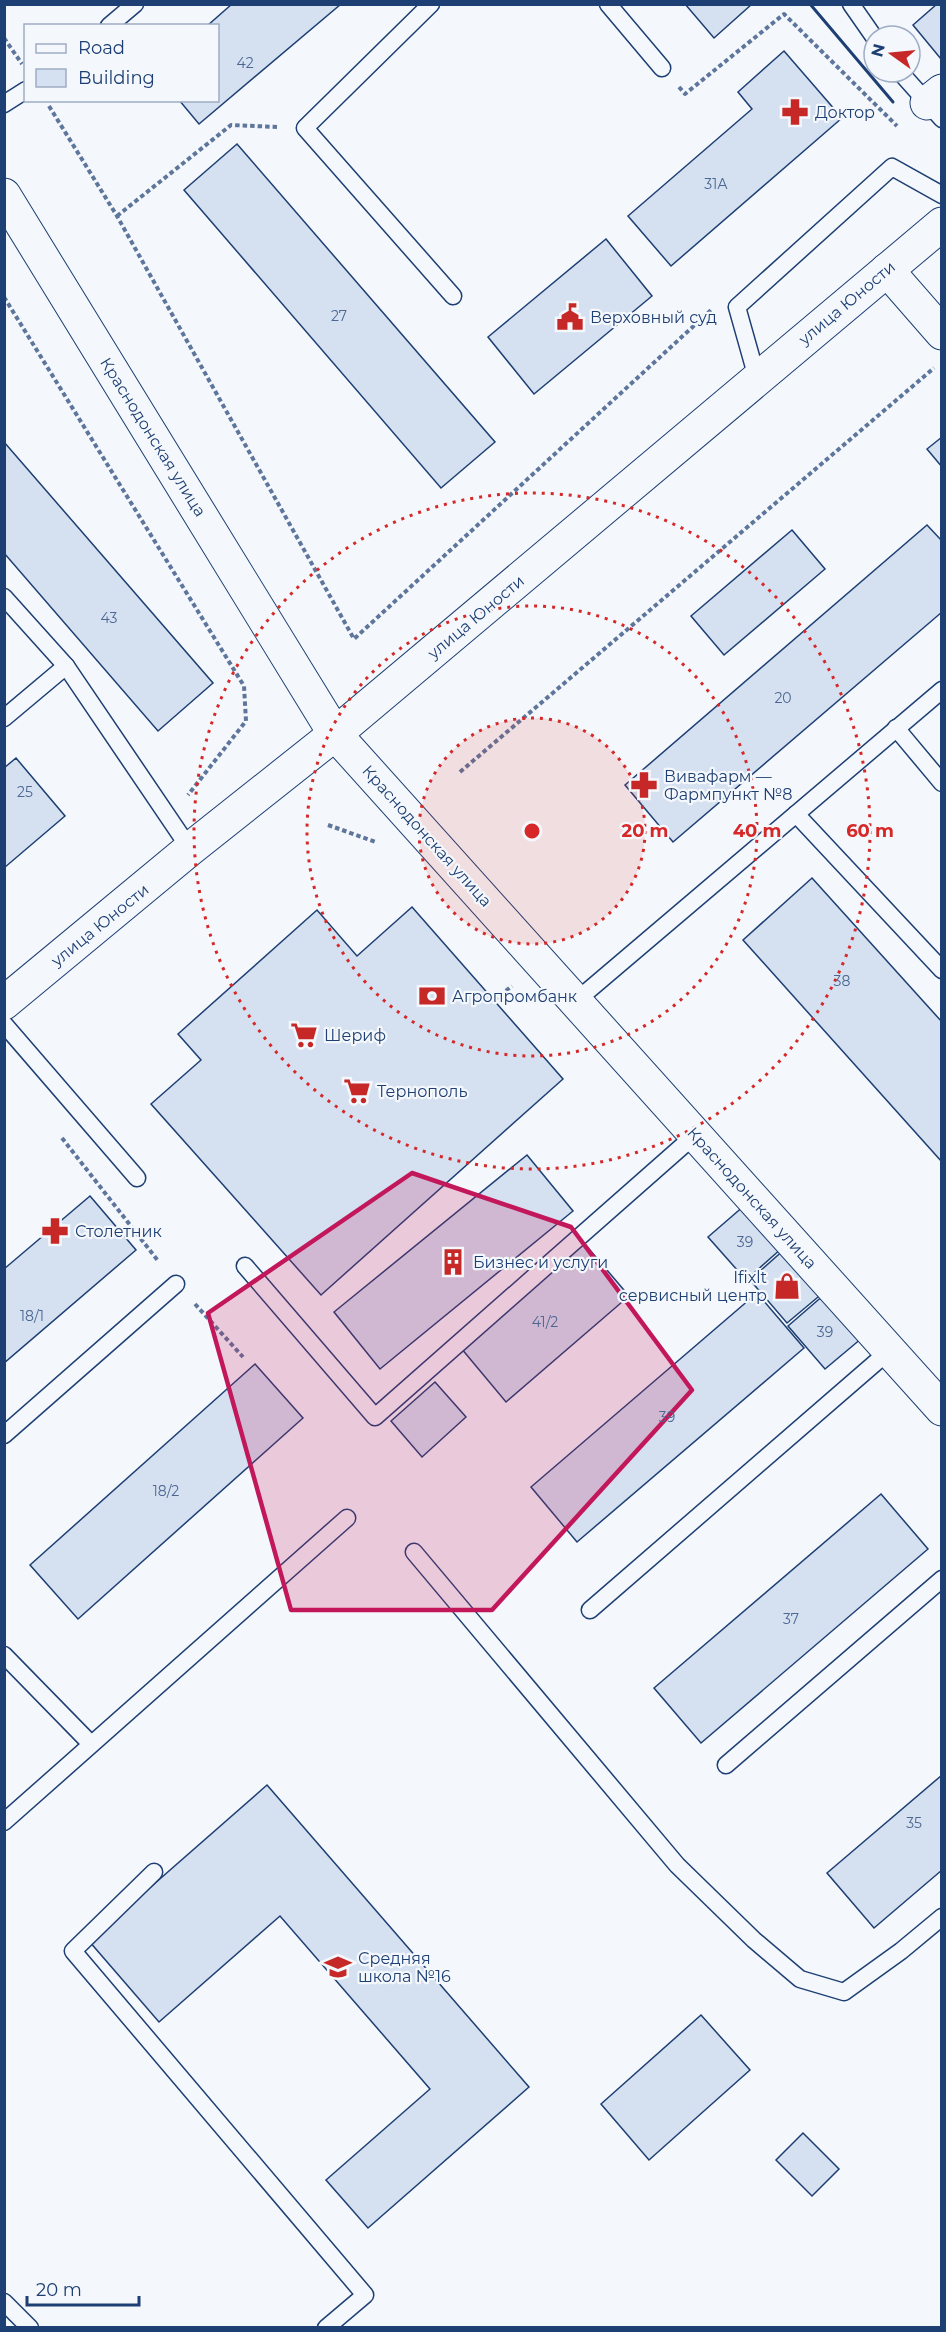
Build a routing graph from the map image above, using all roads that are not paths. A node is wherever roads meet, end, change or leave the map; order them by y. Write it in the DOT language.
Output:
graph roads {
  1 [pos="135,4"];
  2 [pos="431,4"];
  3 [pos="608,4"];
  4 [pos="852,5"];
  5 [pos="111,24"];
  6 [pos="865,24"];
  7 [pos="662,68"];
  8 [pos="914,84"];
  9 [pos="24,91"];
  10 [pos="4,104"];
  11 [pos="937,104"];
  12 [pos="4,195"];
  13 [pos="942,195"];
  14 [pos="942,224"];
  15 [pos="886,270"];
  16 [pos="453,296"];
  17 [pos="942,333"];
  18 [pos="757,378"];
  19 [pos="4,597"];
  20 [pos="66,666"];
  21 [pos="942,690"];
  22 [pos="4,718"];
  23 [pos="896,728"];
  24 [pos="335,734"];
  25 [pos="942,783"];
  26 [pos="796,814"];
  27 [pos="190,849"];
  28 [pos="942,970"];
  29 [pos="576,1001"];
  30 [pos="4,1003"];
  31 [pos="4,1023"];
  32 [pos="695,1135"];
  33 [pos="136,1178"];
  34 [pos="245,1266"];
  35 [pos="176,1284"];
  36 [pos="889,1351"];
  37 [pos="942,1409"];
  38 [pos="4,1435"];
  39 [pos="346,1518"];
  40 [pos="414,1552"];
  41 [pos="942,1579"];
  42 [pos="590,1610"];
  43 [pos="4,1655"];
  44 [pos="91,1744"];
  45 [pos="726,1765"];
  46 [pos="4,1822"];
  47 [pos="154,1872"];
  48 [pos="942,1917"];
  49 [pos="4,2302"];
  50 [pos="30,2328"];
  51 [pos="326,2328"];
  1 -- 5 [label="lane"];
  2 -- 16 [label="lane"];
  3 -- 7 [label="lane"];
  4 -- 6 [label="lane"];
  8 -- 11 [label="lane"];
  9 -- 10 [label="lane"];
  12 -- 24 [label="street, Краснодонская улица"];
  13 -- 18 [label="lane"];
  14 -- 15 [label="street, улица Юности"];
  15 -- 17 [label="street"];
  15 -- 18 [label="street, улица Юности"];
  18 -- 24 [label="street, улица Юности"];
  19 -- 20 [label="lane"];
  20 -- 22 [label="lane"];
  20 -- 27 [label="lane"];
  21 -- 23 [label="lane"];
  23 -- 25 [label="lane"];
  23 -- 26 [label="lane"];
  24 -- 27 [label="street, улица Юности"];
  24 -- 29 [label="street, Краснодонская улица"];
  26 -- 28 [label="lane"];
  26 -- 29 [label="lane"];
  27 -- 30 [label="street, улица Юности"];
  29 -- 32 [label="street, Краснодонская улица"];
  31 -- 33 [label="lane"];
  32 -- 34 [label="lane"];
  32 -- 36 [label="street, Краснодонская улица"];
  35 -- 38 [label="lane"];
  36 -- 37 [label="street, Краснодонская улица"];
  36 -- 42 [label="lane"];
  39 -- 44 [label="lane"];
  40 -- 48 [label="lane"];
  41 -- 45 [label="lane"];
  43 -- 44 [label="lane"];
  44 -- 46 [label="lane"];
  47 -- 51 [label="lane"];
  49 -- 50 [label="lane"];
}
